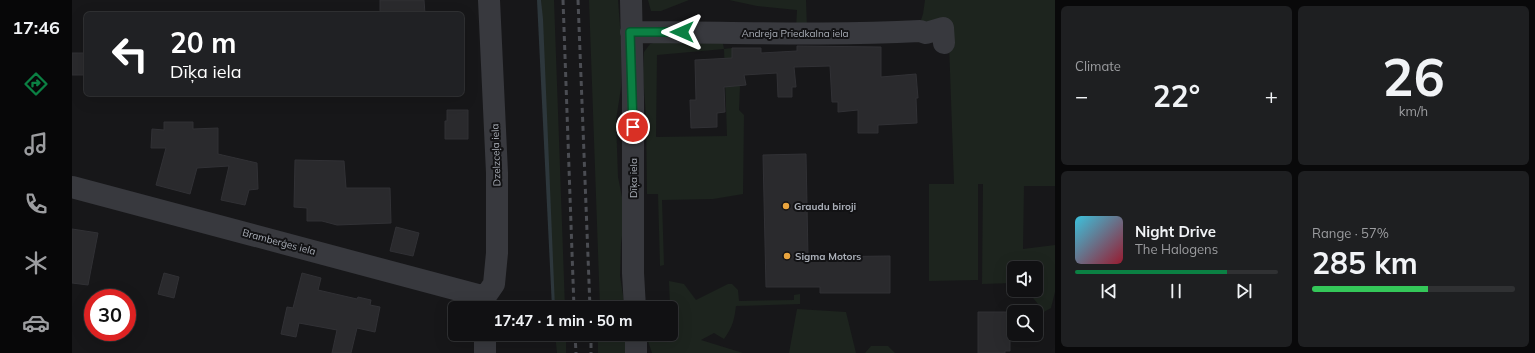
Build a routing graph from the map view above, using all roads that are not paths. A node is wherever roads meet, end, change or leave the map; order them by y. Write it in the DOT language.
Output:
graph roads {
  1 [pos="489,0"];
  2 [pos="631,0"];
  3 [pos="630,32"];
  4 [pos="944,43"];
  5 [pos="72,187"];
  6 [pos="478,301"];
  7 [pos="486,301"];
  8 [pos="635,301"];
  9 [pos="485,341"];
  10 [pos="636,341"];
  11 [pos="485,353"];
  12 [pos="636,353"];
  1 -- 7 [label="street, Dzelzceļa iela"];
  2 -- 3 [label="street, Dīķa iela"];
  3 -- 4 [label="street, Andreja Priedkalna iela"];
  3 -- 8 [label="street, Dīķa iela"];
  5 -- 6 [label="street, Bramberģes iela"];
  9 -- 11 [label="street"];
  10 -- 12 [label="street"];
}
